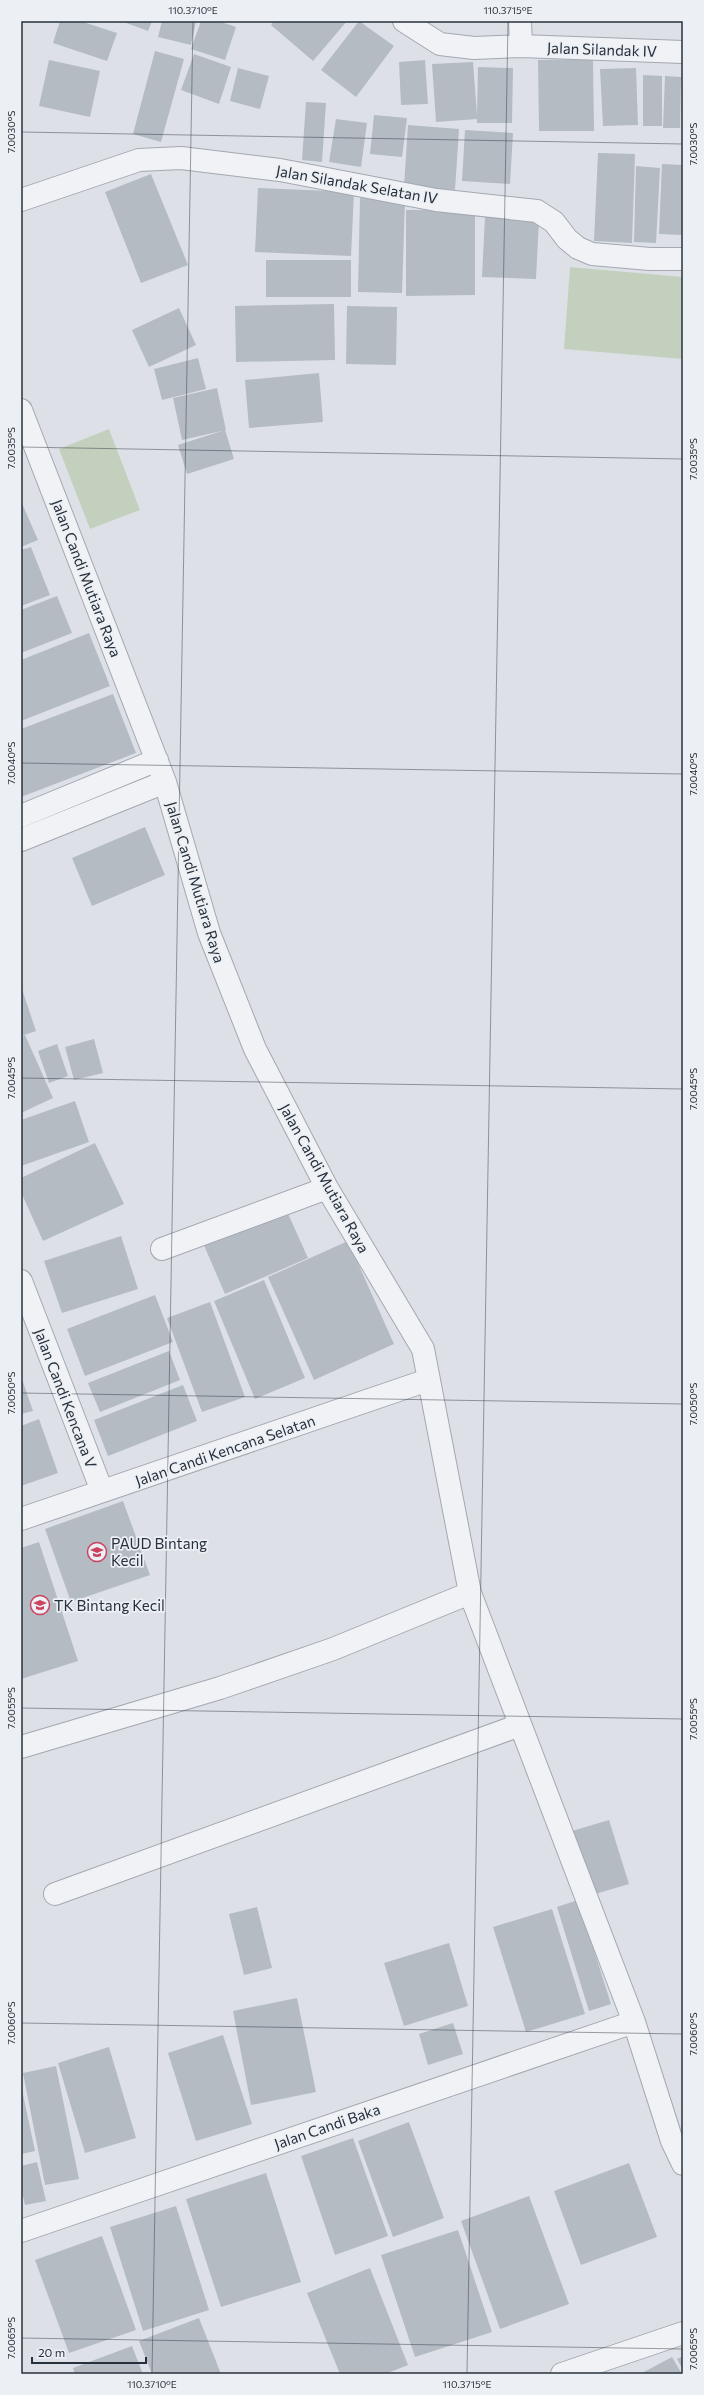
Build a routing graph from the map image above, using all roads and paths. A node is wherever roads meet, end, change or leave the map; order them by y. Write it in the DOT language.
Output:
graph roads {
  1 [pos="404,21"];
  2 [pos="520,21"];
  3 [pos="521,46"];
  4 [pos="683,52"];
  5 [pos="26,198"];
  6 [pos="683,259"];
  7 [pos="21,410"];
  8 [pos="157,760"];
  9 [pos="165,782"];
  10 [pos="21,816"];
  11 [pos="21,840"];
  12 [pos="327,1188"];
  13 [pos="162,1249"];
  14 [pos="21,1282"];
  15 [pos="428,1380"];
  16 [pos="102,1491"];
  17 [pos="21,1519"];
  18 [pos="470,1593"];
  19 [pos="520,1725"];
  20 [pos="21,1747"];
  21 [pos="55,1894"];
  22 [pos="634,2022"];
  23 [pos="683,2164"];
  24 [pos="21,2231"];
  25 [pos="683,2334"];
  26 [pos="562,2374"];
  1 -- 3 [label="street, Jalan Silandak IV"];
  2 -- 3 [label="street"];
  3 -- 4 [label="street, Jalan Silandak IV"];
  5 -- 6 [label="street, Jalan Silandak Selatan IV"];
  7 -- 8 [label="street, Jalan Candi Mutiara Raya"];
  8 -- 9 [label="street, Jalan Candi Mutiara Raya"];
  8 -- 10 [label="street"];
  9 -- 11 [label="street"];
  9 -- 12 [label="street, Jalan Candi Mutiara Raya"];
  12 -- 13 [label="street"];
  12 -- 15 [label="street, Jalan Candi Mutiara Raya"];
  14 -- 16 [label="street, Jalan Candi Kencana V"];
  15 -- 16 [label="street, Jalan Candi Kencana Selatan"];
  15 -- 18 [label="street, Jalan Candi Mutiara Raya"];
  16 -- 17 [label="street, Jalan Candi Kencana Selatan"];
  18 -- 19 [label="street, Jalan Candi Mutiara Raya"];
  18 -- 20 [label="street"];
  19 -- 21 [label="street"];
  19 -- 22 [label="street, Jalan Candi Mutiara Raya"];
  22 -- 23 [label="street, Jalan Candi Mutiara Raya"];
  22 -- 24 [label="street, Jalan Candi Baka"];
  25 -- 26 [label="street"];
}
